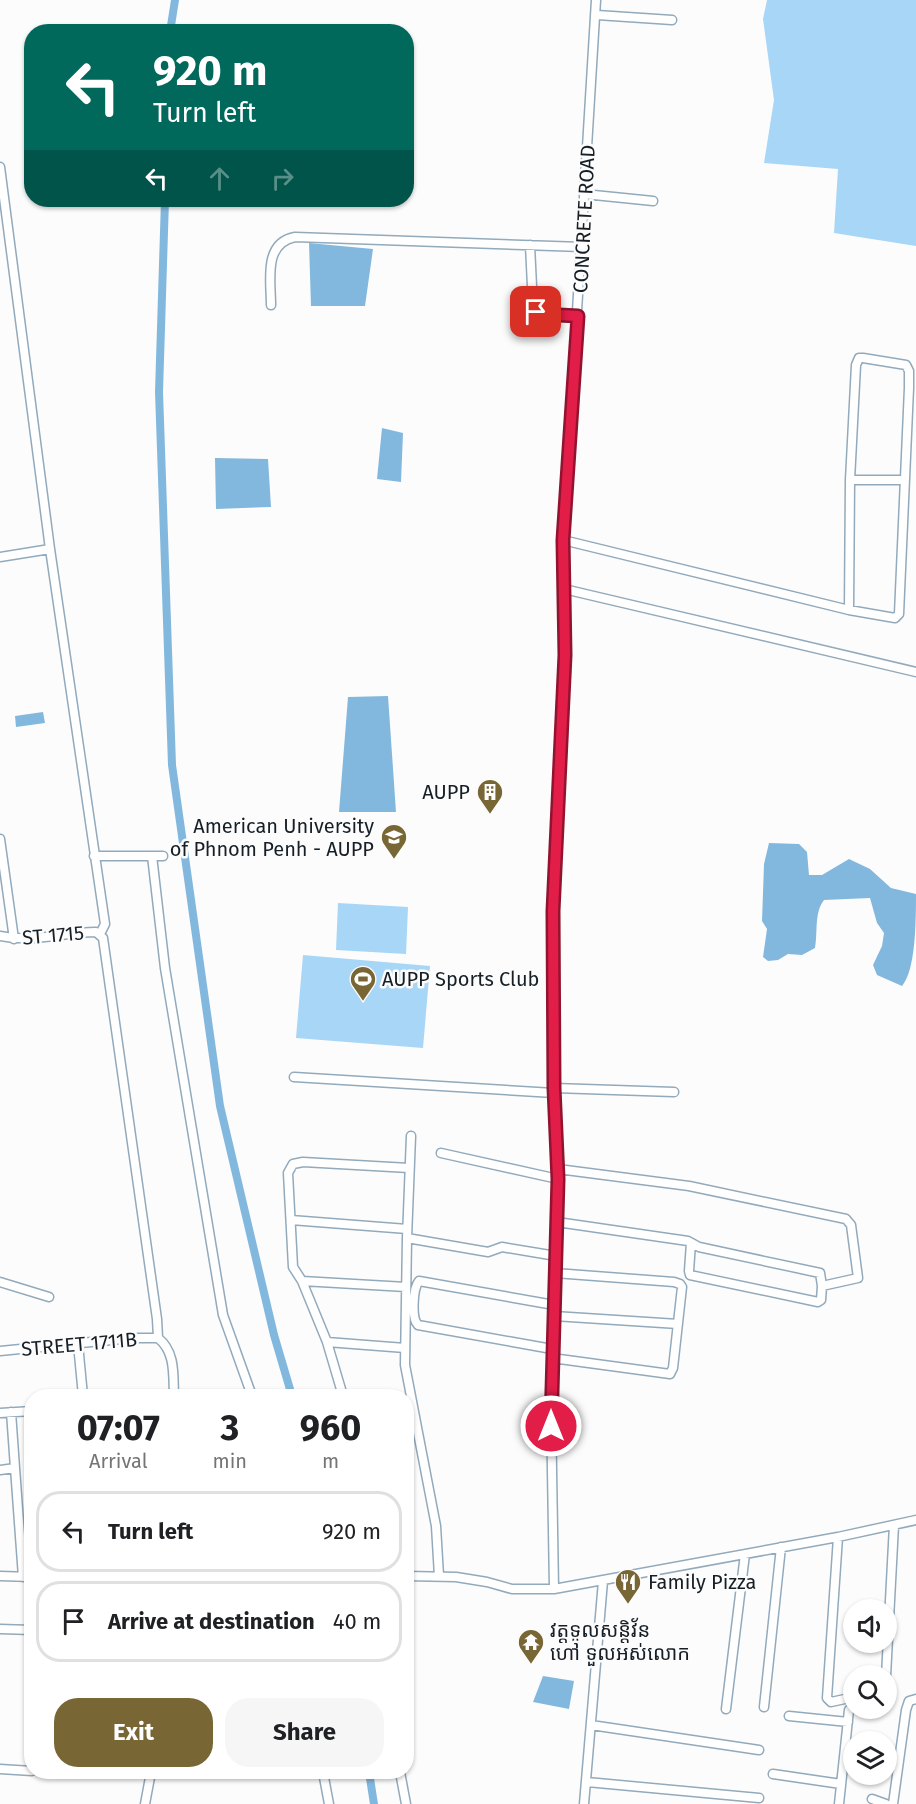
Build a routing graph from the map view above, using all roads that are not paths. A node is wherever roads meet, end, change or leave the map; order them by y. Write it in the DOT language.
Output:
graph roads {
  1 [pos="596,0"];
  2 [pos="597,15"];
  3 [pos="672,21"];
  4 [pos="0,167"];
  5 [pos="584,194"];
  6 [pos="1,197"];
  7 [pos="653,201"];
  8 [pos="530,245"];
  9 [pos="582,247"];
  10 [pos="271,305"];
  11 [pos="578,316"];
  12 [pos="850,480"];
  13 [pos="905,480"];
  14 [pos="563,540"];
  15 [pos="50,549"];
  16 [pos="0,557"];
  17 [pos="564,589"];
  18 [pos="849,610"];
  19 [pos="916,672"];
  20 [pos="0,841"];
  21 [pos="94,856"];
  22 [pos="152,856"];
  23 [pos="163,856"];
  24 [pos="100,934"];
  25 [pos="0,936"];
  26 [pos="14,939"];
  27 [pos="294,1077"];
  28 [pos="554,1091"];
  29 [pos="674,1092"];
  30 [pos="411,1136"];
  31 [pos="441,1153"];
  32 [pos="410,1168"];
  33 [pos="558,1168"];
  34 [pos="558,1179"];
  35 [pos="291,1220"];
  36 [pos="557,1222"];
  37 [pos="407,1233"];
  38 [pos="691,1243"];
  39 [pos="556,1256"];
  40 [pos="555,1273"];
  41 [pos="302,1281"];
  42 [pos="0,1282"];
  43 [pos="822,1286"];
  44 [pos="406,1287"];
  45 [pos="49,1297"];
  46 [pos="554,1305"];
  47 [pos="554,1316"];
  48 [pos="678,1324"];
  49 [pos="158,1338"];
  50 [pos="327,1342"];
  51 [pos="78,1344"];
  52 [pos="405,1348"];
  53 [pos="0,1351"];
  54 [pos="552,1354"];
  55 [pos="82,1389"];
  56 [pos="173,1389"];
  57 [pos="249,1389"];
  58 [pos="341,1389"];
  59 [pos="409,1389"];
  60 [pos="10,1412"];
  61 [pos="24,1412"];
  62 [pos="0,1413"];
  63 [pos="414,1416"];
  64 [pos="15,1468"];
  65 [pos="0,1470"];
  66 [pos="916,1520"];
  67 [pos="894,1525"];
  68 [pos="838,1537"];
  69 [pos="781,1548"];
  70 [pos="24,1549"];
  71 [pos="745,1554"];
  72 [pos="0,1576"];
  73 [pos="24,1576"];
  74 [pos="414,1576"];
  75 [pos="439,1576"];
  76 [pos="603,1581"];
  77 [pos="554,1589"];
  78 [pos="0,1629"];
  79 [pos="24,1630"];
  80 [pos="887,1665"];
  81 [pos="843,1699"];
  82 [pos="916,1700"];
  83 [pos="764,1707"];
  84 [pos="726,1709"];
  85 [pos="789,1716"];
  86 [pos="848,1719"];
  87 [pos="848,1722"];
  88 [pos="591,1725"];
  89 [pos="759,1750"];
  90 [pos="0,1769"];
  91 [pos="24,1770"];
  92 [pos="772,1774"];
  93 [pos="150,1779"];
  94 [pos="324,1779"];
  95 [pos="401,1779"];
  96 [pos="587,1782"];
  97 [pos="841,1784"];
  98 [pos="759,1798"];
  99 [pos="872,1799"];
  100 [pos="145,1804"];
  101 [pos="329,1804"];
  102 [pos="406,1804"];
  103 [pos="584,1804"];
  104 [pos="839,1804"];
  105 [pos="886,1804"];
  106 [pos="893,1804"];
  1 -- 2 [label="street, CONCRETE ROAD"];
  2 -- 3 [label="street"];
  2 -- 5 [label="street, CONCRETE ROAD"];
  4 -- 6 [label="street"];
  5 -- 7 [label="street"];
  5 -- 9 [label="street, CONCRETE ROAD"];
  6 -- 15 [label="street"];
  8 -- 9 [label="street"];
  8 -- 10 [label="street"];
  8 -- 11 [label="street"];
  9 -- 11 [label="street, CONCRETE ROAD"];
  11 -- 14 [label="street, CONCRETE ROAD"];
  12 -- 13 [label="street"];
  12 -- 13 [label="street"];
  12 -- 18 [label="street"];
  13 -- 18 [label="street"];
  14 -- 17 [label="street, CONCRETE ROAD"];
  14 -- 18 [label="street"];
  15 -- 16 [label="street"];
  15 -- 21 [label="street"];
  17 -- 19 [label="street"];
  17 -- 28 [label="street, CONCRETE ROAD"];
  20 -- 26 [label="street"];
  21 -- 22 [label="street"];
  21 -- 24 [label="street"];
  22 -- 23 [label="street"];
  22 -- 57 [label="street"];
  24 -- 26 [label="street, ST 1715"];
  24 -- 49 [label="street"];
  25 -- 26 [label="street, ST 1715"];
  27 -- 28 [label="street"];
  28 -- 29 [label="street"];
  28 -- 33 [label="street, CONCRETE ROAD"];
  30 -- 32 [label="street"];
  31 -- 34 [label="street"];
  32 -- 35 [label="street"];
  32 -- 37 [label="street"];
  33 -- 34 [label="street, CONCRETE ROAD"];
  33 -- 43 [label="street"];
  34 -- 36 [label="street, CONCRETE ROAD"];
  35 -- 37 [label="street"];
  35 -- 41 [label="street"];
  36 -- 38 [label="street"];
  36 -- 39 [label="street, CONCRETE ROAD"];
  37 -- 39 [label="street"];
  37 -- 44 [label="street"];
  38 -- 43 [label="street"];
  38 -- 43 [label="street"];
  39 -- 40 [label="street, CONCRETE ROAD"];
  40 -- 46 [label="street, CONCRETE ROAD"];
  40 -- 48 [label="street"];
  41 -- 44 [label="street"];
  41 -- 50 [label="street"];
  42 -- 45 [label="street"];
  44 -- 52 [label="street"];
  46 -- 47 [label="street, CONCRETE ROAD"];
  46 -- 54 [label="street"];
  47 -- 48 [label="street"];
  47 -- 54 [label="street, CONCRETE ROAD"];
  48 -- 54 [label="street"];
  49 -- 51 [label="street, STREET 1711B"];
  49 -- 56 [label="street"];
  50 -- 52 [label="street"];
  50 -- 58 [label="street"];
  51 -- 53 [label="street, STREET 1711B"];
  51 -- 55 [label="street"];
  52 -- 59 [label="street"];
  54 -- 77 [label="street, CONCRETE ROAD"];
  60 -- 61 [label="street"];
  60 -- 62 [label="street"];
  60 -- 64 [label="street"];
  63 -- 75 [label="street"];
  64 -- 65 [label="street"];
  64 -- 70 [label="street"];
  66 -- 67 [label="street"];
  67 -- 68 [label="street"];
  67 -- 80 [label="street"];
  68 -- 69 [label="street"];
  68 -- 81 [label="street"];
  69 -- 71 [label="street"];
  69 -- 83 [label="street"];
  71 -- 76 [label="street"];
  71 -- 84 [label="street"];
  72 -- 73 [label="street"];
  74 -- 75 [label="street"];
  75 -- 77 [label="street"];
  76 -- 77 [label="street"];
  76 -- 88 [label="street"];
  78 -- 79 [label="street"];
  82 -- 106 [label="street"];
  85 -- 87 [label="street"];
  86 -- 87 [label="street"];
  87 -- 97 [label="street"];
  88 -- 89 [label="street"];
  88 -- 96 [label="street"];
  90 -- 91 [label="street"];
  92 -- 97 [label="street"];
  93 -- 100 [label="street"];
  94 -- 101 [label="street"];
  95 -- 102 [label="street"];
  96 -- 98 [label="street"];
  96 -- 103 [label="street"];
  97 -- 104 [label="street"];
  99 -- 105 [label="street"];
}
